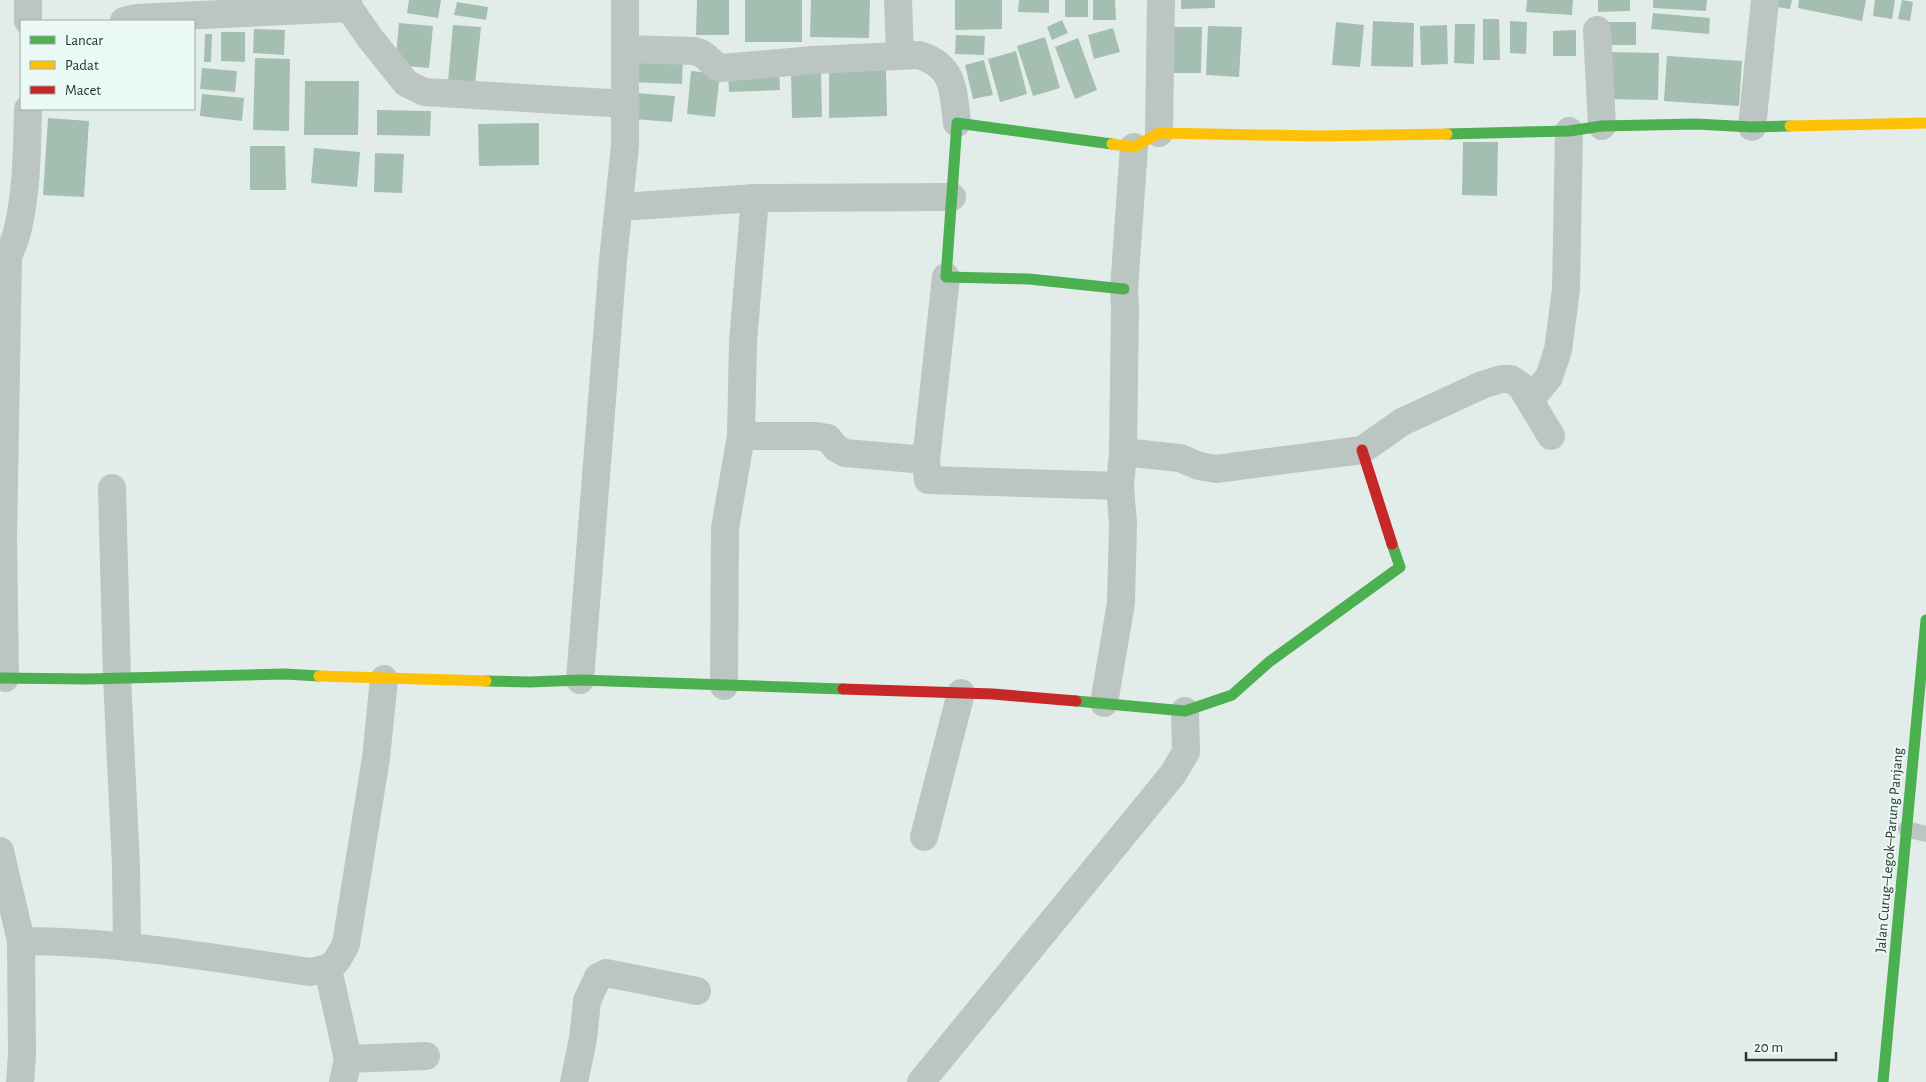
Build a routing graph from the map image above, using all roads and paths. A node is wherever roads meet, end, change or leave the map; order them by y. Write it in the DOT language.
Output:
graph roads {
  1 [pos="28,0"];
  2 [pos="625,0"];
  3 [pos="898,0"];
  4 [pos="1161,0"];
  5 [pos="1766,0"];
  6 [pos="349,4"];
  7 [pos="28,20"];
  8 [pos="128,20"];
  9 [pos="1597,30"];
  10 [pos="626,49"];
  11 [pos="900,56"];
  12 [pos="626,104"];
  13 [pos="28,110"];
  14 [pos="957,123"];
  15 [pos="1926,123"];
  16 [pos="1602,126"];
  17 [pos="1752,127"];
  18 [pos="1569,130"];
  19 [pos="1159,133"];
  20 [pos="1134,147"];
  21 [pos="952,197"];
  22 [pos="755,198"];
  23 [pos="620,207"];
  24 [pos="946,277"];
  25 [pos="1124,289"];
  26 [pos="1530,400"];
  27 [pos="741,436"];
  28 [pos="1551,436"];
  29 [pos="1362,450"];
  30 [pos="1123,452"];
  31 [pos="926,460"];
  32 [pos="1120,486"];
  33 [pos="112,488"];
  34 [pos="1926,620"];
  35 [pos="3,678"];
  36 [pos="117,678"];
  37 [pos="384,679"];
  38 [pos="580,680"];
  39 [pos="724,686"];
  40 [pos="961,693"];
  41 [pos="1104,703"];
  42 [pos="1185,711"];
  43 [pos="1906,829"];
  44 [pos="1926,834"];
  45 [pos="924,836"];
  46 [pos="0,851"];
  47 [pos="21,941"];
  48 [pos="127,947"];
  49 [pos="328,969"];
  50 [pos="697,991"];
  51 [pos="426,1056"];
  52 [pos="346,1070"];
  53 [pos="20,1082"];
  54 [pos="574,1082"];
  55 [pos="921,1082"];
  56 [pos="1883,1082"];
  1 -- 7 [label="street"];
  2 -- 10 [label="street"];
  3 -- 11 [label="street"];
  4 -- 19 [label="street"];
  5 -- 17 [label="street"];
  6 -- 8 [label="street"];
  6 -- 12 [label="street"];
  9 -- 16 [label="street"];
  10 -- 11 [label="street"];
  10 -- 12 [label="street"];
  11 -- 14 [label="street"];
  12 -- 23 [label="street"];
  13 -- 35 [label="street"];
  14 -- 20 [label="street"];
  14 -- 21 [label="street"];
  15 -- 17 [label="street"];
  16 -- 17 [label="street"];
  16 -- 18 [label="street"];
  18 -- 19 [label="street"];
  18 -- 26 [label="street"];
  19 -- 20 [label="street"];
  20 -- 25 [label="street"];
  21 -- 22 [label="street"];
  21 -- 24 [label="street"];
  22 -- 23 [label="street"];
  22 -- 27 [label="street"];
  23 -- 38 [label="street"];
  24 -- 25 [label="street"];
  24 -- 31 [label="street"];
  25 -- 30 [label="street"];
  26 -- 28 [label="street"];
  26 -- 29 [label="street"];
  27 -- 31 [label="street"];
  27 -- 39 [label="street"];
  29 -- 30 [label="street"];
  29 -- 42 [label="street"];
  30 -- 32 [label="street"];
  31 -- 32 [label="street"];
  32 -- 41 [label="street"];
  33 -- 36 [label="street"];
  34 -- 43 [label="street, Jalan Curug–Legok–Parung Panjang"];
  35 -- 36 [label="street"];
  36 -- 37 [label="street"];
  36 -- 48 [label="street"];
  37 -- 38 [label="street"];
  37 -- 49 [label="street"];
  38 -- 39 [label="street"];
  39 -- 40 [label="street"];
  40 -- 41 [label="street"];
  40 -- 45 [label="street"];
  41 -- 42 [label="street"];
  42 -- 55 [label="street"];
  43 -- 44 [label="lane"];
  43 -- 56 [label="street, Jalan Curug–Legok–Parung Panjang"];
  46 -- 47 [label="street"];
  47 -- 48 [label="street"];
  47 -- 53 [label="street"];
  48 -- 49 [label="street"];
  49 -- 52 [label="street"];
  50 -- 54 [label="street"];
  51 -- 52 [label="street"];
}
